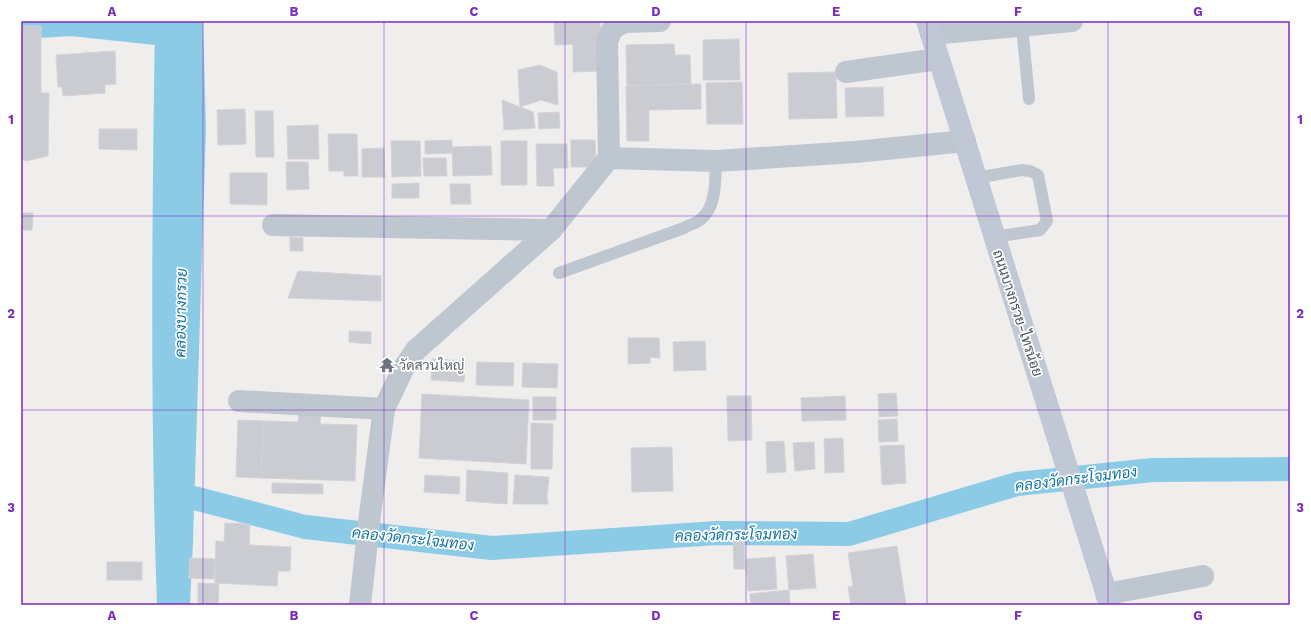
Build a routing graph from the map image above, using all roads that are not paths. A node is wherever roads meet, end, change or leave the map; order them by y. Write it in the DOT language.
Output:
graph roads {
  1 [pos="660,21"];
  2 [pos="1072,21"];
  3 [pos="1022,26"];
  4 [pos="929,27"];
  5 [pos="938,59"];
  6 [pos="846,72"];
  7 [pos="1028,99"];
  8 [pos="965,141"];
  9 [pos="609,158"];
  10 [pos="716,161"];
  11 [pos="976,178"];
  12 [pos="273,225"];
  13 [pos="551,230"];
  14 [pos="995,237"];
  15 [pos="559,272"];
  16 [pos="239,401"];
  17 [pos="384,409"];
  18 [pos="1202,576"];
  19 [pos="1108,600"];
  20 [pos="360,605"];
  1 -- 9 [label="street"];
  2 -- 3 [label="street"];
  3 -- 4 [label="street"];
  3 -- 7 [label="lane"];
  4 -- 5 [label="main road, ถนนบางกรวย-ไทรน้อย"];
  5 -- 6 [label="street"];
  5 -- 8 [label="main road, ถนนบางกรวย-ไทรน้อย"];
  8 -- 10 [label="street"];
  8 -- 11 [label="main road, ถนนบางกรวย-ไทรน้อย"];
  9 -- 10 [label="street"];
  9 -- 13 [label="street"];
  10 -- 15 [label="lane"];
  11 -- 14 [label="main road, ถนนบางกรวย-ไทรน้อย"];
  11 -- 14 [label="lane"];
  12 -- 13 [label="street"];
  13 -- 17 [label="street"];
  14 -- 19 [label="main road, ถนนบางกรวย-ไทรน้อย"];
  16 -- 17 [label="street"];
  17 -- 20 [label="street"];
  18 -- 19 [label="street"];
}
